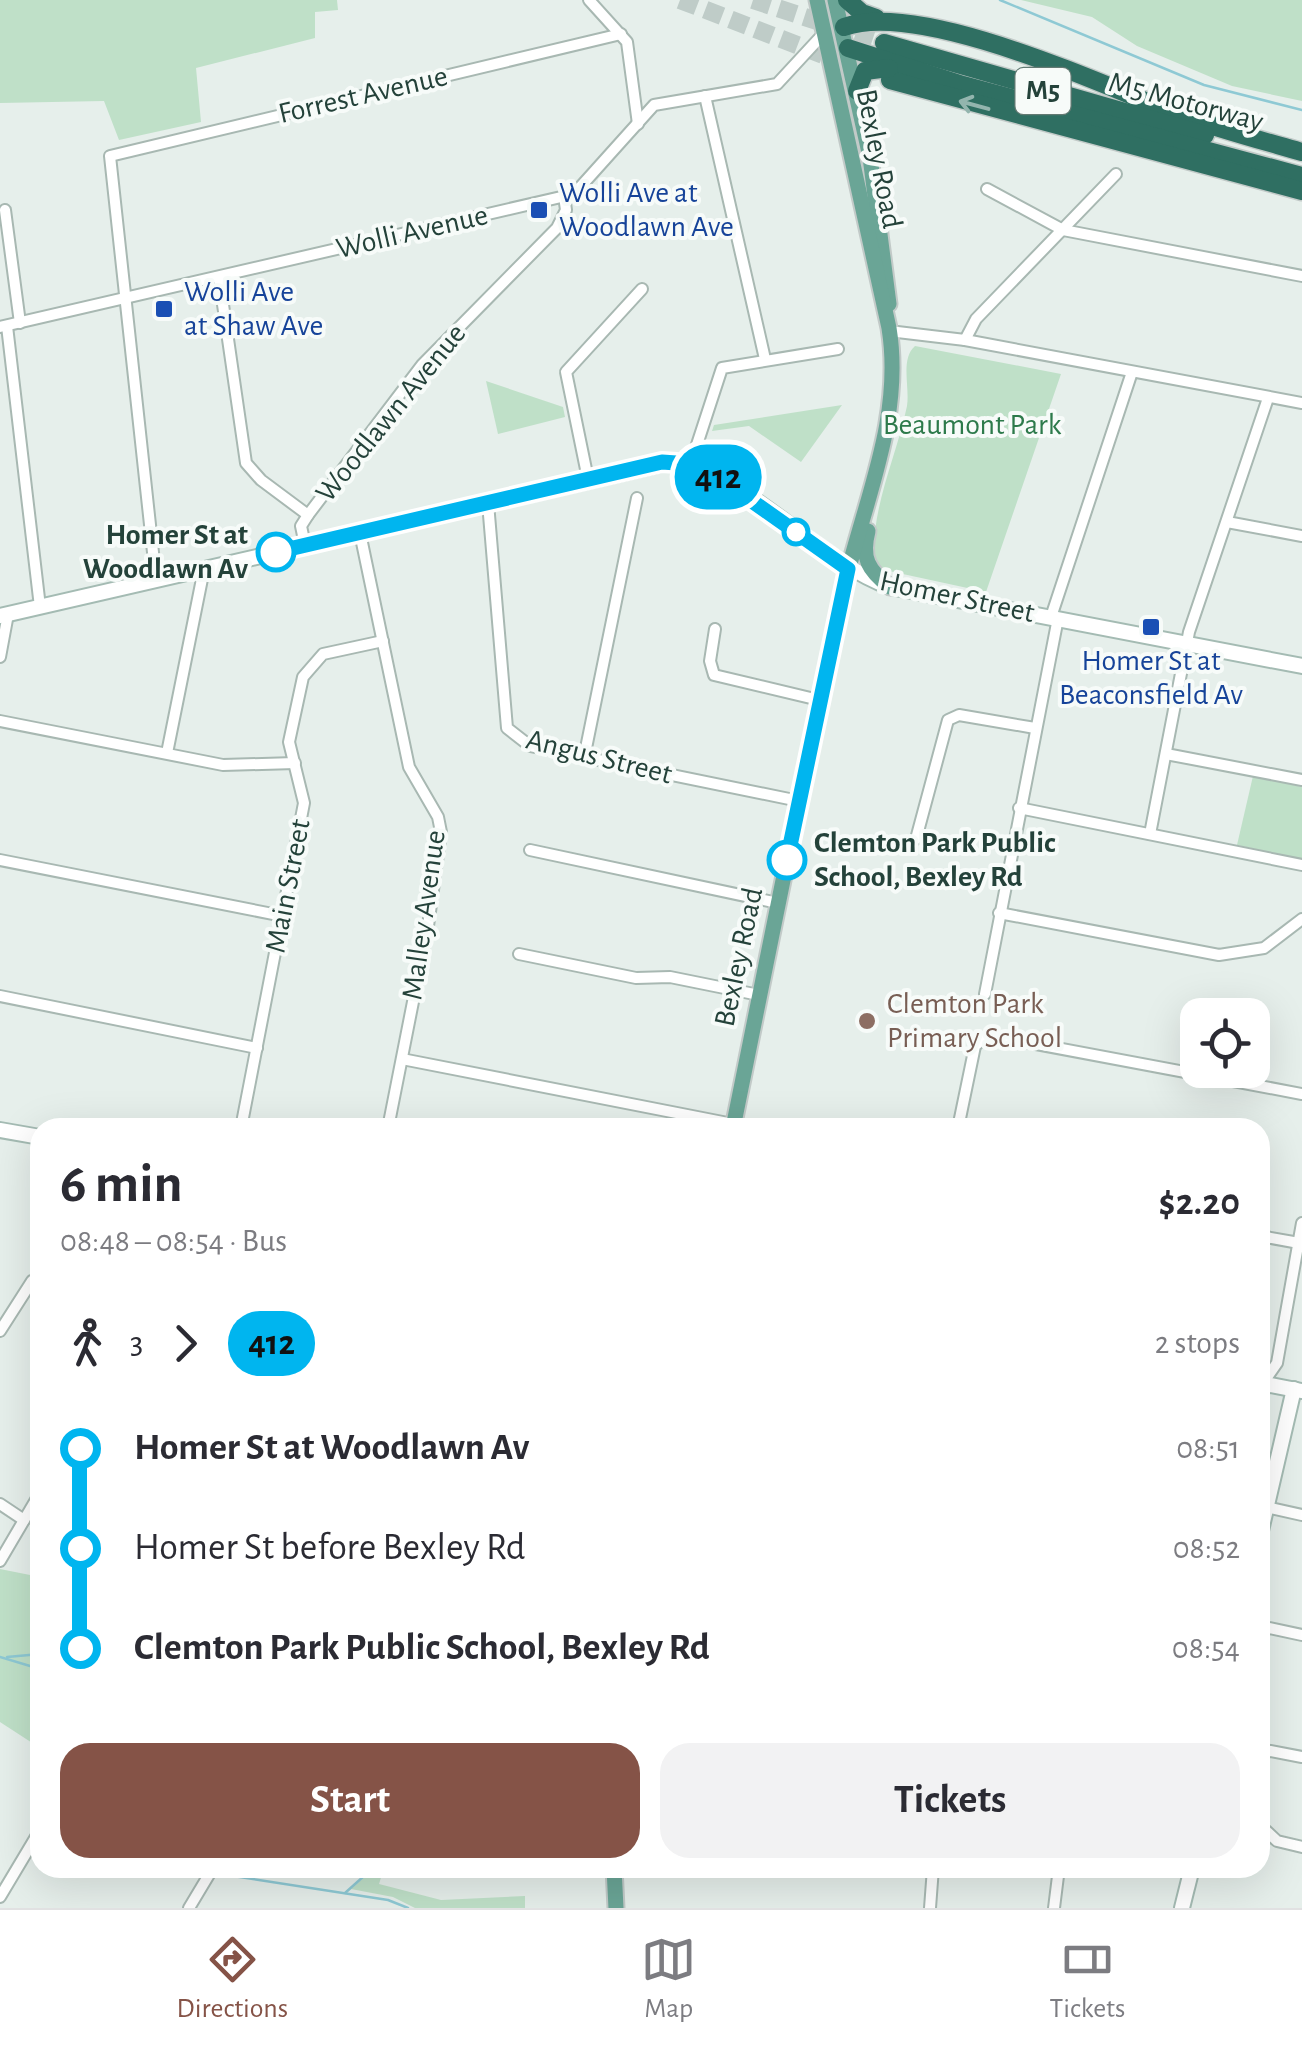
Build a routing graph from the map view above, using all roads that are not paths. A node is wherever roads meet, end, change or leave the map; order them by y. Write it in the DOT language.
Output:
graph roads {
  1 [pos="589,0"];
  2 [pos="817,0"];
  3 [pos="831,0"];
  4 [pos="848,0"];
  5 [pos="877,18"];
  6 [pos="621,34"];
  7 [pos="837,40"];
  8 [pos="884,43"];
  9 [pos="914,70"];
  10 [pos="890,80"];
  11 [pos="857,91"];
  12 [pos="704,96"];
  13 [pos="638,124"];
  14 [pos="1302,152"];
  15 [pos="1302,162"];
  16 [pos="1116,174"];
  17 [pos="1302,176"];
  18 [pos="987,189"];
  19 [pos="1302,191"];
  20 [pos="564,196"];
  21 [pos="5,210"];
  22 [pos="1063,230"];
  23 [pos="1302,276"];
  24 [pos="218,277"];
  25 [pos="642,288"];
  26 [pos="123,299"];
  27 [pos="20,323"];
  28 [pos="3,327"];
  29 [pos="890,333"];
  30 [pos="965,340"];
  31 [pos="838,349"];
  32 [pos="764,359"];
  33 [pos="1132,372"];
  34 [pos="1268,398"];
  35 [pos="1302,403"];
  36 [pos="691,464"];
  37 [pos="588,480"];
  38 [pos="868,497"];
  39 [pos="637,498"];
  40 [pos="488,503"];
  41 [pos="308,515"];
  42 [pos="1228,522"];
  43 [pos="360,533"];
  44 [pos="1302,536"];
  45 [pos="305,545"];
  46 [pos="204,569"];
  47 [pos="848,569"];
  48 [pos="156,580"];
  49 [pos="890,587"];
  50 [pos="40,607"];
  51 [pos="4,615"];
  52 [pos="1055,617"];
  53 [pos="715,630"];
  54 [pos="383,642"];
  55 [pos="1188,643"];
  56 [pos="0,657"];
  57 [pos="1302,666"];
  58 [pos="820,700"];
  59 [pos="0,721"];
  60 [pos="1035,728"];
  61 [pos="167,753"];
  62 [pos="1166,754"];
  63 [pos="584,758"];
  64 [pos="296,764"];
  65 [pos="1302,780"];
  66 [pos="799,801"];
  67 [pos="1019,808"];
  68 [pos="1150,834"];
  69 [pos="916,839"];
  70 [pos="530,850"];
  71 [pos="0,860"];
  72 [pos="1302,864"];
  73 [pos="778,903"];
  74 [pos="999,913"];
  75 [pos="283,916"];
  76 [pos="1302,919"];
  77 [pos="518,954"];
  78 [pos="985,994"];
  79 [pos="759,995"];
  80 [pos="0,996"];
  81 [pos="257,1048"];
  82 [pos="402,1059"];
  83 [pos="1302,1094"];
  84 [pos="243,1118"];
  85 [pos="390,1118"];
  86 [pos="693,1118"];
  87 [pos="735,1118"];
  88 [pos="960,1118"];
  89 [pos="0,1130"];
  90 [pos="30,1135"];
  91 [pos="1302,1222"];
  92 [pos="1270,1238"];
  93 [pos="1299,1244"];
  94 [pos="30,1285"];
  95 [pos="0,1332"];
  96 [pos="1270,1372"];
  97 [pos="1270,1385"];
  98 [pos="1298,1390"];
  99 [pos="1270,1480"];
  100 [pos="1270,1499"];
  101 [pos="0,1504"];
  102 [pos="30,1510"];
  103 [pos="1302,1515"];
  104 [pos="24,1520"];
  105 [pos="0,1560"];
  106 [pos="1270,1628"];
  107 [pos="1302,1634"];
  108 [pos="1270,1751"];
  109 [pos="1302,1757"];
  110 [pos="1270,1835"];
  111 [pos="30,1847"];
  112 [pos="1302,1847"];
  113 [pos="206,1878"];
  114 [pos="614,1878"];
  115 [pos="932,1878"];
  116 [pos="1058,1878"];
  117 [pos="1190,1878"];
  118 [pos="0,1897"];
  119 [pos="189,1908"];
  120 [pos="616,1908"];
  121 [pos="930,1908"];
  122 [pos="1054,1908"];
  123 [pos="1182,1908"];
  1 -- 6 [label="street"];
  2 -- 7 [label="main road, Bexley Road"];
  3 -- 7 [label="main road, Bexley Road"];
  4 -- 5 [label="highway"];
  5 -- 7 [label="highway"];
  5 -- 14 [label="highway"];
  6 -- 13 [label="street"];
  6 -- 26 [label="street, Forrest Avenue"];
  7 -- 9 [label="highway"];
  7 -- 11 [label="main road, Bexley Road"];
  7 -- 12 [label="street, Wolli Avenue"];
  7 -- 29 [label="main road, Bexley Road"];
  8 -- 15 [label="highway, M5 Motorway / M5"];
  9 -- 11 [label="highway"];
  9 -- 17 [label="highway"];
  19 -- 10 [label="highway, M5 Motorway / M5, one-way"];
  11 -- 29 [label="main road, Bexley Road"];
  12 -- 13 [label="street, Wolli Avenue"];
  12 -- 32 [label="street"];
  13 -- 20 [label="street, Wolli Avenue"];
  16 -- 22 [label="street"];
  18 -- 22 [label="street"];
  20 -- 24 [label="street, Wolli Avenue"];
  20 -- 41 [label="street, Woodlawn Avenue"];
  21 -- 27 [label="street"];
  22 -- 23 [label="street"];
  22 -- 30 [label="street"];
  24 -- 26 [label="street, Wolli Avenue"];
  24 -- 41 [label="street"];
  25 -- 37 [label="street"];
  26 -- 27 [label="street, Wolli Avenue"];
  26 -- 48 [label="street"];
  27 -- 28 [label="street, Wolli Avenue"];
  28 -- 50 [label="street"];
  29 -- 30 [label="street"];
  29 -- 38 [label="main road, Bexley Road"];
  30 -- 33 [label="street"];
  31 -- 32 [label="street"];
  32 -- 36 [label="street"];
  33 -- 34 [label="street"];
  33 -- 52 [label="street"];
  34 -- 35 [label="street"];
  34 -- 42 [label="street"];
  36 -- 37 [label="street"];
  36 -- 47 [label="street, Homer Street"];
  37 -- 40 [label="street"];
  38 -- 47 [label="main road, Bexley Road"];
  38 -- 49 [label="main road"];
  39 -- 63 [label="street"];
  40 -- 43 [label="street"];
  40 -- 63 [label="street, Angus Street"];
  41 -- 45 [label="street, Woodlawn Avenue"];
  42 -- 44 [label="street"];
  42 -- 55 [label="street"];
  43 -- 45 [label="street"];
  43 -- 54 [label="street, Malley Avenue"];
  45 -- 46 [label="street"];
  46 -- 48 [label="street"];
  46 -- 61 [label="street"];
  47 -- 49 [label="street, Homer Street"];
  47 -- 58 [label="main road, Bexley Road"];
  48 -- 50 [label="street"];
  49 -- 52 [label="street, Homer Street"];
  50 -- 51 [label="street"];
  51 -- 56 [label="street"];
  52 -- 55 [label="street, Homer Street"];
  52 -- 60 [label="street"];
  53 -- 58 [label="street"];
  54 -- 64 [label="street, Main Street"];
  54 -- 82 [label="street, Malley Avenue"];
  55 -- 57 [label="street, Homer Street"];
  55 -- 62 [label="street"];
  58 -- 66 [label="main road, Bexley Road"];
  59 -- 61 [label="street"];
  60 -- 67 [label="street"];
  60 -- 69 [label="street"];
  61 -- 64 [label="street"];
  62 -- 65 [label="street"];
  62 -- 68 [label="street"];
  63 -- 66 [label="street, Angus Street"];
  64 -- 75 [label="street, Main Street"];
  66 -- 73 [label="main road, Bexley Road"];
  67 -- 68 [label="street"];
  67 -- 74 [label="street"];
  68 -- 72 [label="street"];
  70 -- 73 [label="street"];
  71 -- 75 [label="street"];
  73 -- 79 [label="main road, Bexley Road"];
  74 -- 76 [label="street"];
  74 -- 78 [label="street"];
  75 -- 81 [label="street, Main Street"];
  77 -- 79 [label="street"];
  79 -- 87 [label="main road, Bexley Road"];
  80 -- 81 [label="street"];
  81 -- 84 [label="street, Main Street"];
  82 -- 85 [label="street, Malley Avenue"];
  82 -- 86 [label="street"];
  83 -- 88 [label="street"];
  89 -- 90 [label="street"];
  91 -- 93 [label="street"];
  92 -- 93 [label="street"];
  93 -- 96 [label="street"];
  94 -- 95 [label="street"];
  97 -- 98 [label="street"];
  98 -- 99 [label="street"];
  100 -- 103 [label="street"];
  101 -- 104 [label="street"];
  102 -- 104 [label="street"];
  104 -- 105 [label="street"];
  106 -- 107 [label="street"];
  108 -- 109 [label="street"];
  110 -- 112 [label="street"];
  111 -- 118 [label="street"];
  113 -- 119 [label="street"];
  114 -- 120 [label="main road"];
  115 -- 121 [label="street"];
  116 -- 122 [label="street"];
  117 -- 123 [label="street"];
}
